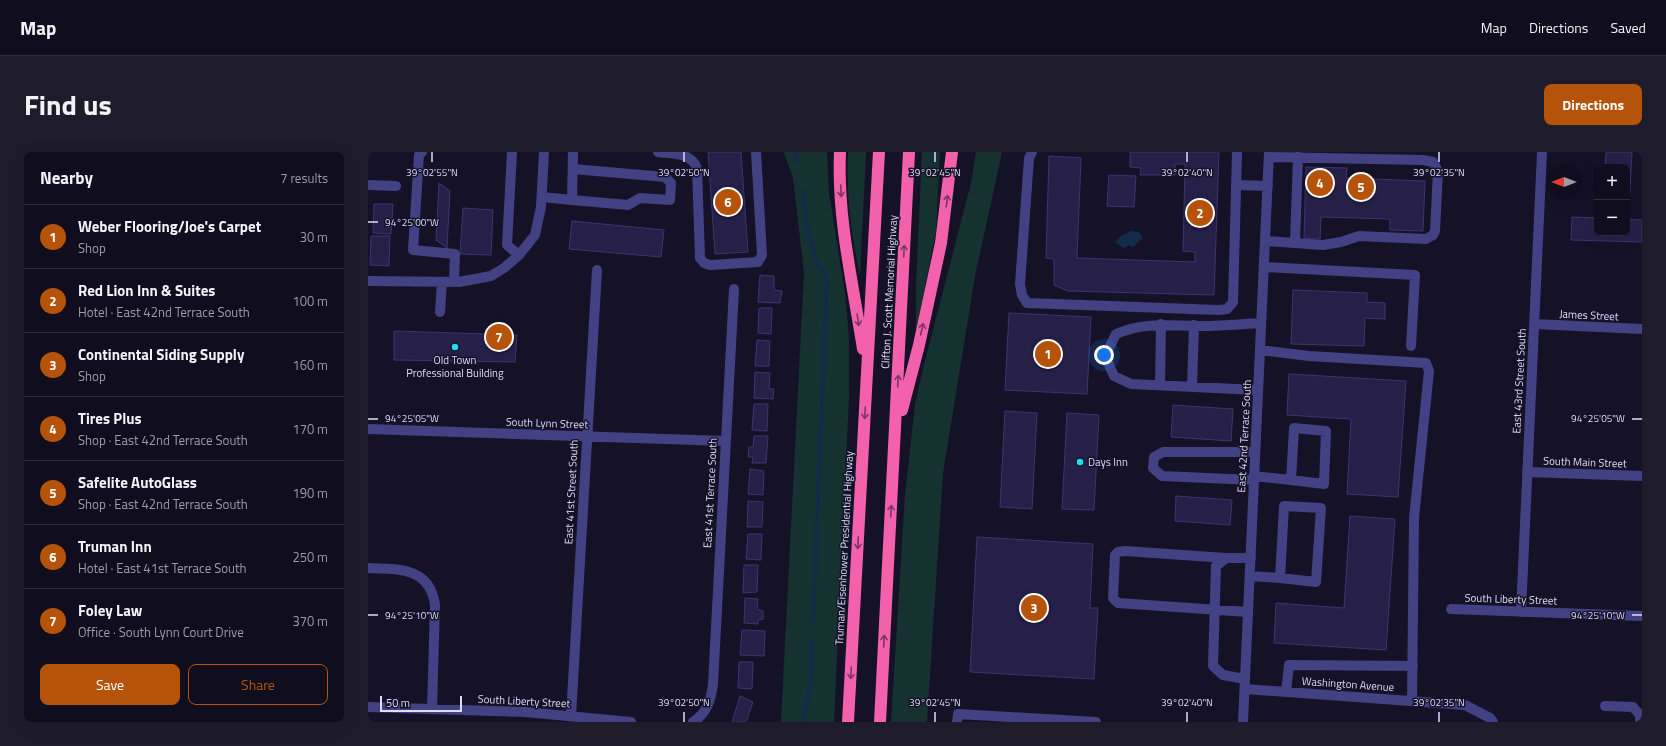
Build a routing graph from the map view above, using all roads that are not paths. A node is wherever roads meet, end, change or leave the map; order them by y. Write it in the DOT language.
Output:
graph roads {
  1 [pos="422,152"];
  2 [pos="512,152"];
  3 [pos="544,152"];
  4 [pos="574,152"];
  5 [pos="658,152"];
  6 [pos="756,152"];
  7 [pos="840,152"];
  8 [pos="879,152"];
  9 [pos="909,152"];
  10 [pos="952,152"];
  11 [pos="1032,152"];
  12 [pos="1237,152"];
  13 [pos="1542,152"];
  14 [pos="1269,154"];
  15 [pos="1298,157"];
  16 [pos="573,169"];
  17 [pos="368,185"];
  18 [pos="1236,185"];
  19 [pos="396,186"];
  20 [pos="1268,186"];
  21 [pos="542,197"];
  22 [pos="572,200"];
  23 [pos="1265,241"];
  24 [pos="1295,243"];
  25 [pos="519,255"];
  26 [pos="1264,267"];
  27 [pos="596,270"];
  28 [pos="368,281"];
  29 [pos="442,282"];
  30 [pos="454,282"];
  31 [pos="734,289"];
  32 [pos="440,312"];
  33 [pos="1161,324"];
  34 [pos="1261,324"];
  35 [pos="1534,324"];
  36 [pos="1194,326"];
  37 [pos="1642,329"];
  38 [pos="1411,346"];
  39 [pos="1260,350"];
  40 [pos="867,374"];
  41 [pos="1160,385"];
  42 [pos="1192,387"];
  43 [pos="1258,390"];
  44 [pos="368,430"];
  45 [pos="895,434"];
  46 [pos="587,436"];
  47 [pos="725,441"];
  48 [pos="1255,452"];
  49 [pos="1527,472"];
  50 [pos="1642,476"];
  51 [pos="1254,478"];
  52 [pos="1292,480"];
  53 [pos="1226,558"];
  54 [pos="1251,558"];
  55 [pos="368,568"];
  56 [pos="1250,576"];
  57 [pos="1280,578"];
  58 [pos="1451,609"];
  59 [pos="1215,610"];
  60 [pos="1248,612"];
  61 [pos="1521,612"];
  62 [pos="1642,616"];
  63 [pos="1413,666"];
  64 [pos="1245,684"];
  65 [pos="1286,692"];
  66 [pos="1412,701"];
  67 [pos="1605,706"];
  68 [pos="368,707"];
  69 [pos="432,709"];
  70 [pos="571,716"];
  71 [pos="631,722"];
  72 [pos="693,722"];
  73 [pos="848,722"];
  74 [pos="880,722"];
  75 [pos="957,722"];
  76 [pos="1096,722"];
  77 [pos="1243,722"];
  78 [pos="1493,722"];
  79 [pos="1640,722"];
  1 -- 30 [label="street"];
  2 -- 25 [label="street"];
  3 -- 21 [label="street"];
  4 -- 16 [label="street"];
  5 -- 6 [label="street"];
  7 -- 40 [label="highway, one-way"];
  8 -- 40 [label="highway, Clifton J. Scott Memorial Highway"];
  45 -- 9 [label="highway, Clifton J. Scott Memorial Highway, one-way"];
  45 -- 10 [label="highway, one-way"];
  11 -- 18 [label="street"];
  12 -- 18 [label="street"];
  13 -- 35 [label="street, East 43rd Street South"];
  14 -- 15 [label="street"];
  14 -- 20 [label="street, East 42nd Terrace South"];
  15 -- 24 [label="street"];
  15 -- 24 [label="street"];
  16 -- 22 [label="street"];
  16 -- 22 [label="street"];
  17 -- 19 [label="street"];
  18 -- 20 [label="street"];
  20 -- 23 [label="street, East 42nd Terrace South"];
  21 -- 22 [label="street"];
  21 -- 25 [label="street"];
  23 -- 24 [label="street"];
  23 -- 26 [label="street, East 42nd Terrace South"];
  25 -- 30 [label="street"];
  26 -- 34 [label="street, East 42nd Terrace South"];
  26 -- 38 [label="street"];
  27 -- 46 [label="street, East 41st Street South"];
  28 -- 29 [label="street"];
  29 -- 30 [label="street"];
  29 -- 32 [label="street"];
  31 -- 47 [label="street, East 41st Terrace South"];
  33 -- 36 [label="street"];
  33 -- 41 [label="street"];
  33 -- 41 [label="street"];
  34 -- 36 [label="street"];
  34 -- 39 [label="street, East 42nd Terrace South"];
  35 -- 37 [label="street, James Street"];
  35 -- 49 [label="street, East 43rd Street South"];
  36 -- 42 [label="street"];
  39 -- 43 [label="street, East 42nd Terrace South"];
  39 -- 63 [label="street"];
  40 -- 73 [label="highway, Truman/Eisenhower Presidential Highway, one-way"];
  41 -- 42 [label="street"];
  42 -- 43 [label="street"];
  43 -- 48 [label="street, East 42nd Terrace South"];
  44 -- 46 [label="street, South Lynn Street"];
  74 -- 45 [label="highway, one-way"];
  46 -- 47 [label="street, South Lynn Street"];
  46 -- 70 [label="street, East 41st Street South"];
  47 -- 72 [label="street, East 41st Terrace South"];
  48 -- 51 [label="street, East 42nd Terrace South"];
  48 -- 51 [label="street"];
  49 -- 50 [label="street, South Main Street"];
  49 -- 61 [label="street, East 43rd Street South"];
  51 -- 52 [label="street"];
  51 -- 54 [label="street, East 42nd Terrace South"];
  52 -- 52 [label="street"];
  53 -- 54 [label="street"];
  53 -- 59 [label="street"];
  53 -- 59 [label="street"];
  54 -- 56 [label="street, East 42nd Terrace South"];
  55 -- 69 [label="street"];
  56 -- 57 [label="street"];
  56 -- 60 [label="street, East 42nd Terrace South"];
  57 -- 57 [label="street"];
  58 -- 61 [label="street, South Liberty Street"];
  59 -- 60 [label="street"];
  59 -- 64 [label="street, Washington Avenue"];
  60 -- 64 [label="street, East 42nd Terrace South"];
  61 -- 62 [label="street, South Liberty Street"];
  63 -- 65 [label="street"];
  63 -- 66 [label="street"];
  64 -- 65 [label="street, Washington Avenue"];
  64 -- 77 [label="street, East 42nd Terrace South"];
  65 -- 66 [label="street, Washington Avenue"];
  66 -- 78 [label="street, Washington Avenue"];
  67 -- 79 [label="street"];
  68 -- 69 [label="street, South Liberty Street"];
  69 -- 70 [label="street, South Liberty Street"];
  70 -- 71 [label="street, South Liberty Street"];
  75 -- 76 [label="street"];
}
